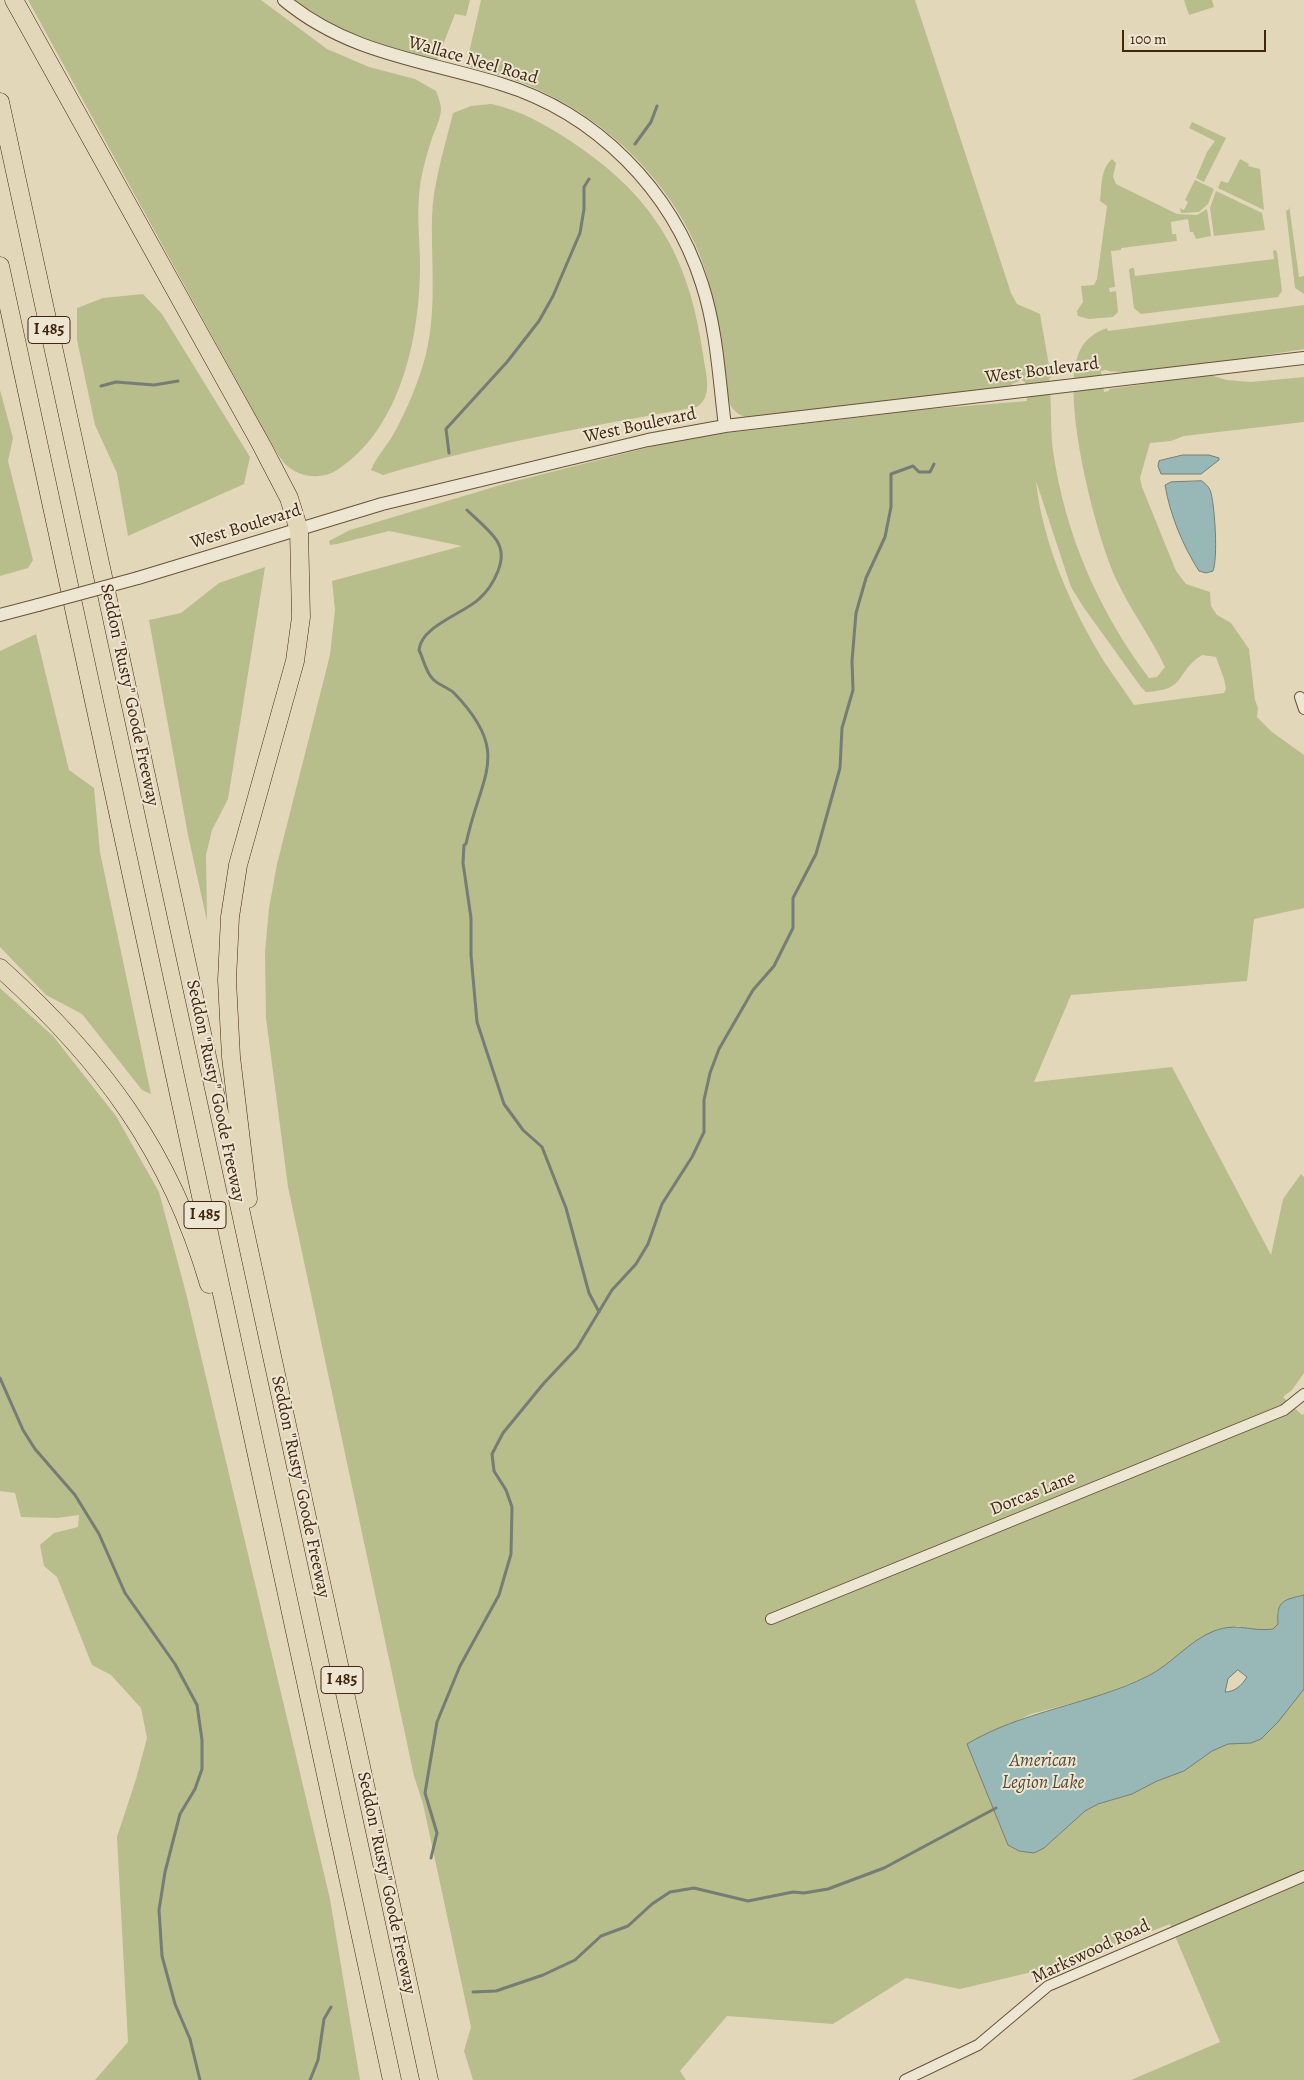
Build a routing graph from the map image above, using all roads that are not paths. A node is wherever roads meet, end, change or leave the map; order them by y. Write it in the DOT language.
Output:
graph roads {
  1 [pos="14,0"];
  2 [pos="284,0"];
  3 [pos="0,102"];
  4 [pos="0,266"];
  5 [pos="1304,358"];
  6 [pos="725,426"];
  7 [pos="299,530"];
  8 [pos="0,615"];
  9 [pos="1300,697"];
  10 [pos="1304,709"];
  11 [pos="0,968"];
  12 [pos="256,1279"];
  13 [pos="1304,1394"];
  14 [pos="250,1423"];
  15 [pos="771,1619"];
  16 [pos="1304,1876"];
  17 [pos="392,2080"];
  18 [pos="429,2080"];
  19 [pos="905,2080"];
  1 -- 7 [label="highway"];
  2 -- 6 [label="street, Wallace Neel Road"];
  3 -- 12 [label="highway, Seddon \"Rusty\" Goode Freeway / I 485"];
  4 -- 14 [label="highway, Seddon \"Rusty\" Goode Freeway / I 485"];
  5 -- 6 [label="street, West Boulevard"];
  6 -- 7 [label="street, West Boulevard"];
  7 -- 8 [label="street, West Boulevard, bridge"];
  7 -- 12 [label="highway"];
  9 -- 10 [label="street"];
  11 -- 14 [label="highway"];
  12 -- 18 [label="highway, Seddon \"Rusty\" Goode Freeway / I 485"];
  13 -- 15 [label="street, Dorcas Lane"];
  14 -- 17 [label="highway, Seddon \"Rusty\" Goode Freeway / I 485"];
  16 -- 19 [label="street, Markswood Road"];
}
